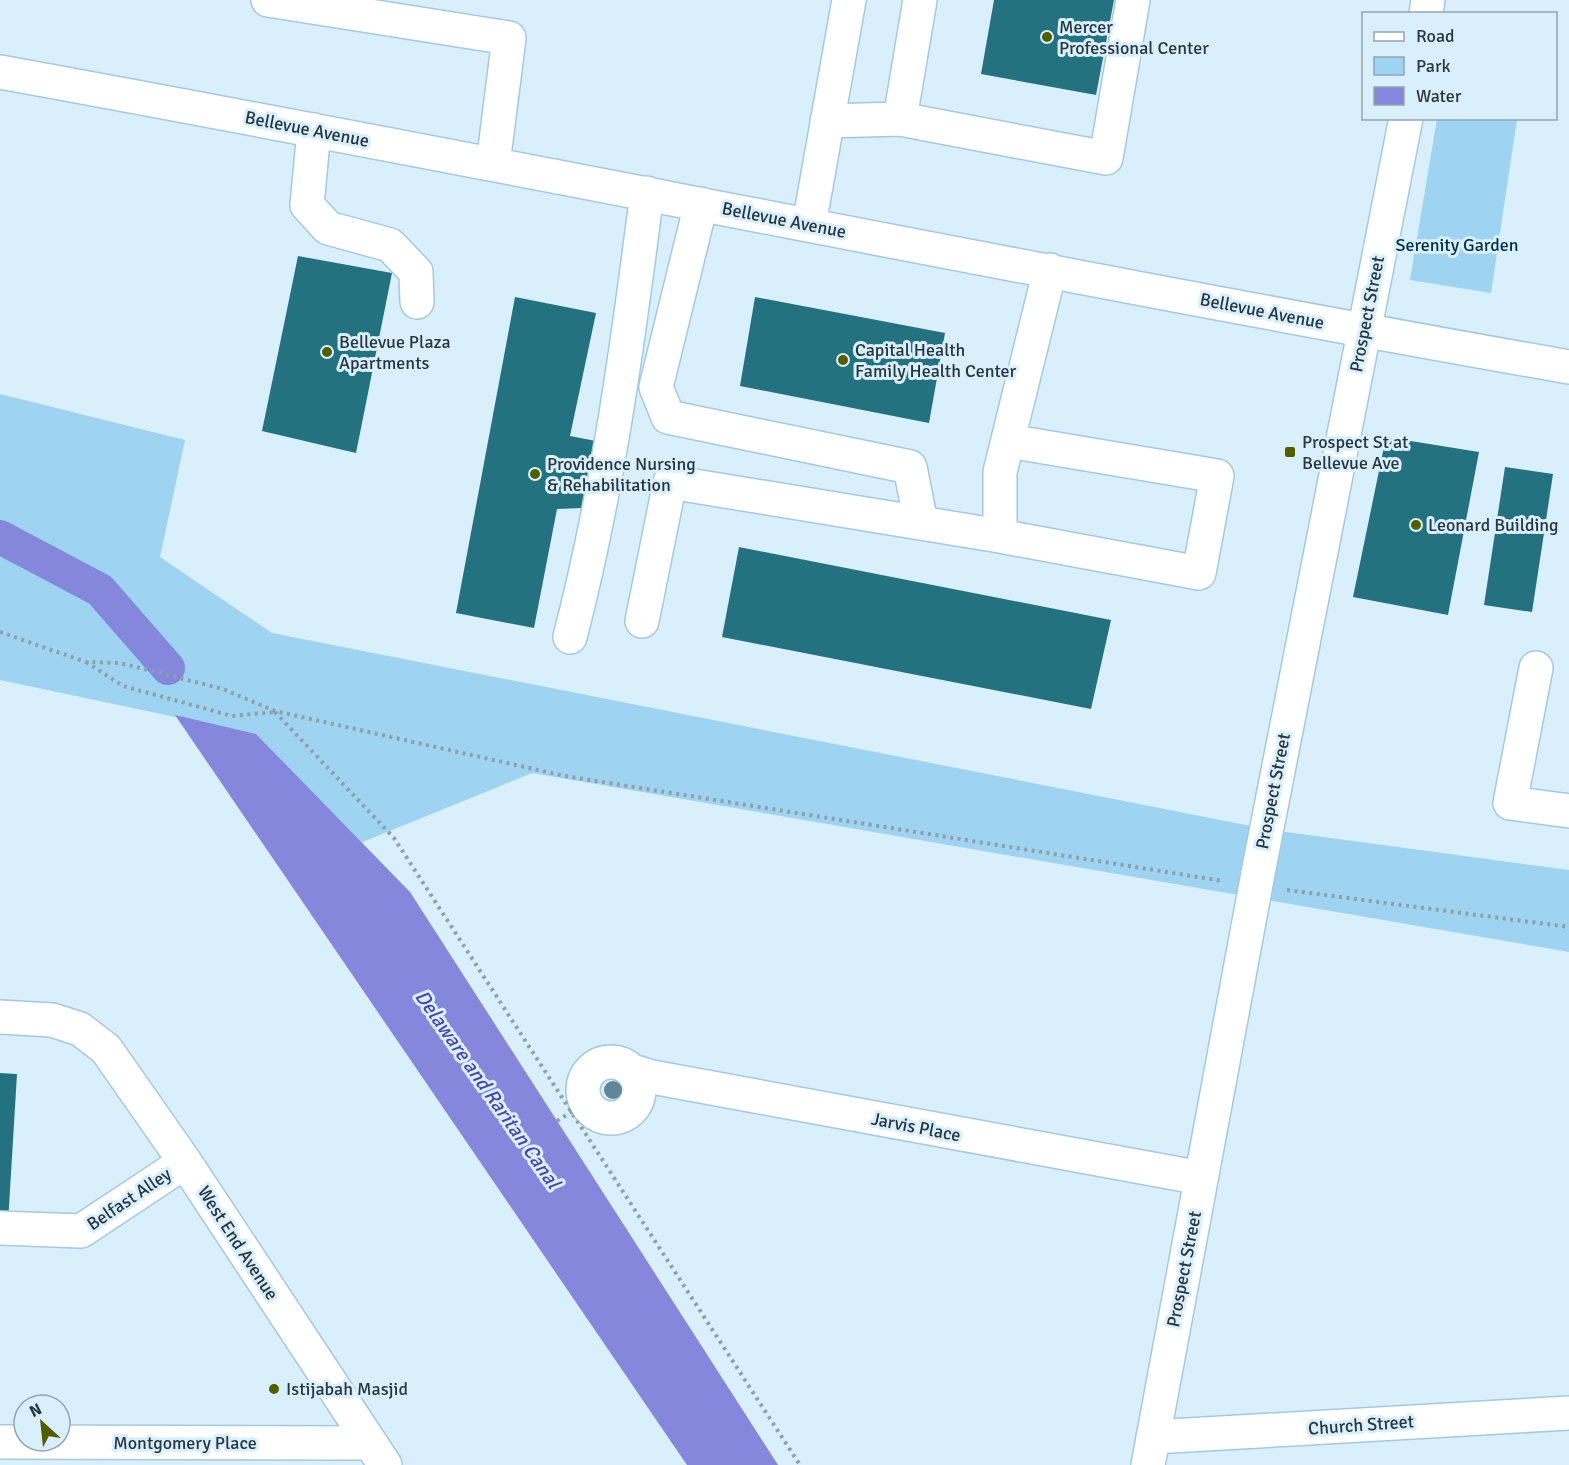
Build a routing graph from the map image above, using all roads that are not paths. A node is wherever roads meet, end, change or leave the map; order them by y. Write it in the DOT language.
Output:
graph roads {
  1 [pos="268,0"];
  2 [pos="849,0"];
  3 [pos="920,0"];
  4 [pos="1133,0"];
  5 [pos="0,72"];
  6 [pos="900,119"];
  7 [pos="1406,120"];
  8 [pos="827,121"];
  9 [pos="314,130"];
  10 [pos="493,164"];
  11 [pos="647,193"];
  12 [pos="701,204"];
  13 [pos="809,225"];
  14 [pos="1050,270"];
  15 [pos="417,302"];
  16 [pos="1363,331"];
  17 [pos="1569,367"];
  18 [pos="1008,441"];
  19 [pos="921,523"];
  20 [pos="1000,536"];
  21 [pos="642,621"];
  22 [pos="570,637"];
  23 [pos="1536,668"];
  24 [pos="1569,811"];
  25 [pos="0,1017"];
  26 [pos="578,1108"];
  27 [pos="185,1162"];
  28 [pos="1201,1178"];
  29 [pos="0,1228"];
  30 [pos="1569,1413"];
  31 [pos="0,1442"];
  32 [pos="1150,1451"];
  33 [pos="377,1454"];
  1 -- 10 [label="street"];
  2 -- 8 [label="street"];
  3 -- 6 [label="street"];
  4 -- 6 [label="street"];
  5 -- 9 [label="street, Bellevue Avenue"];
  6 -- 8 [label="street"];
  7 -- 16 [label="street, Prospect Street"];
  8 -- 13 [label="street"];
  9 -- 10 [label="street, Bellevue Avenue"];
  9 -- 15 [label="street"];
  10 -- 11 [label="street, Bellevue Avenue"];
  11 -- 12 [label="street, Bellevue Avenue"];
  11 -- 22 [label="street"];
  12 -- 13 [label="street, Bellevue Avenue"];
  12 -- 19 [label="street"];
  13 -- 14 [label="street, Bellevue Avenue"];
  14 -- 16 [label="street, Bellevue Avenue"];
  14 -- 18 [label="street"];
  16 -- 17 [label="street, Bellevue Avenue"];
  16 -- 28 [label="street, Prospect Street, bridge"];
  18 -- 20 [label="street"];
  18 -- 20 [label="street"];
  19 -- 20 [label="street"];
  19 -- 21 [label="street"];
  23 -- 24 [label="street"];
  25 -- 27 [label="street, West End Avenue"];
  26 -- 28 [label="street, Jarvis Place"];
  27 -- 29 [label="street, Belfast Alley"];
  27 -- 33 [label="street, West End Avenue"];
  28 -- 32 [label="street, Prospect Street"];
  30 -- 32 [label="street, Church Street"];
  31 -- 33 [label="street, Montgomery Place"];
}
